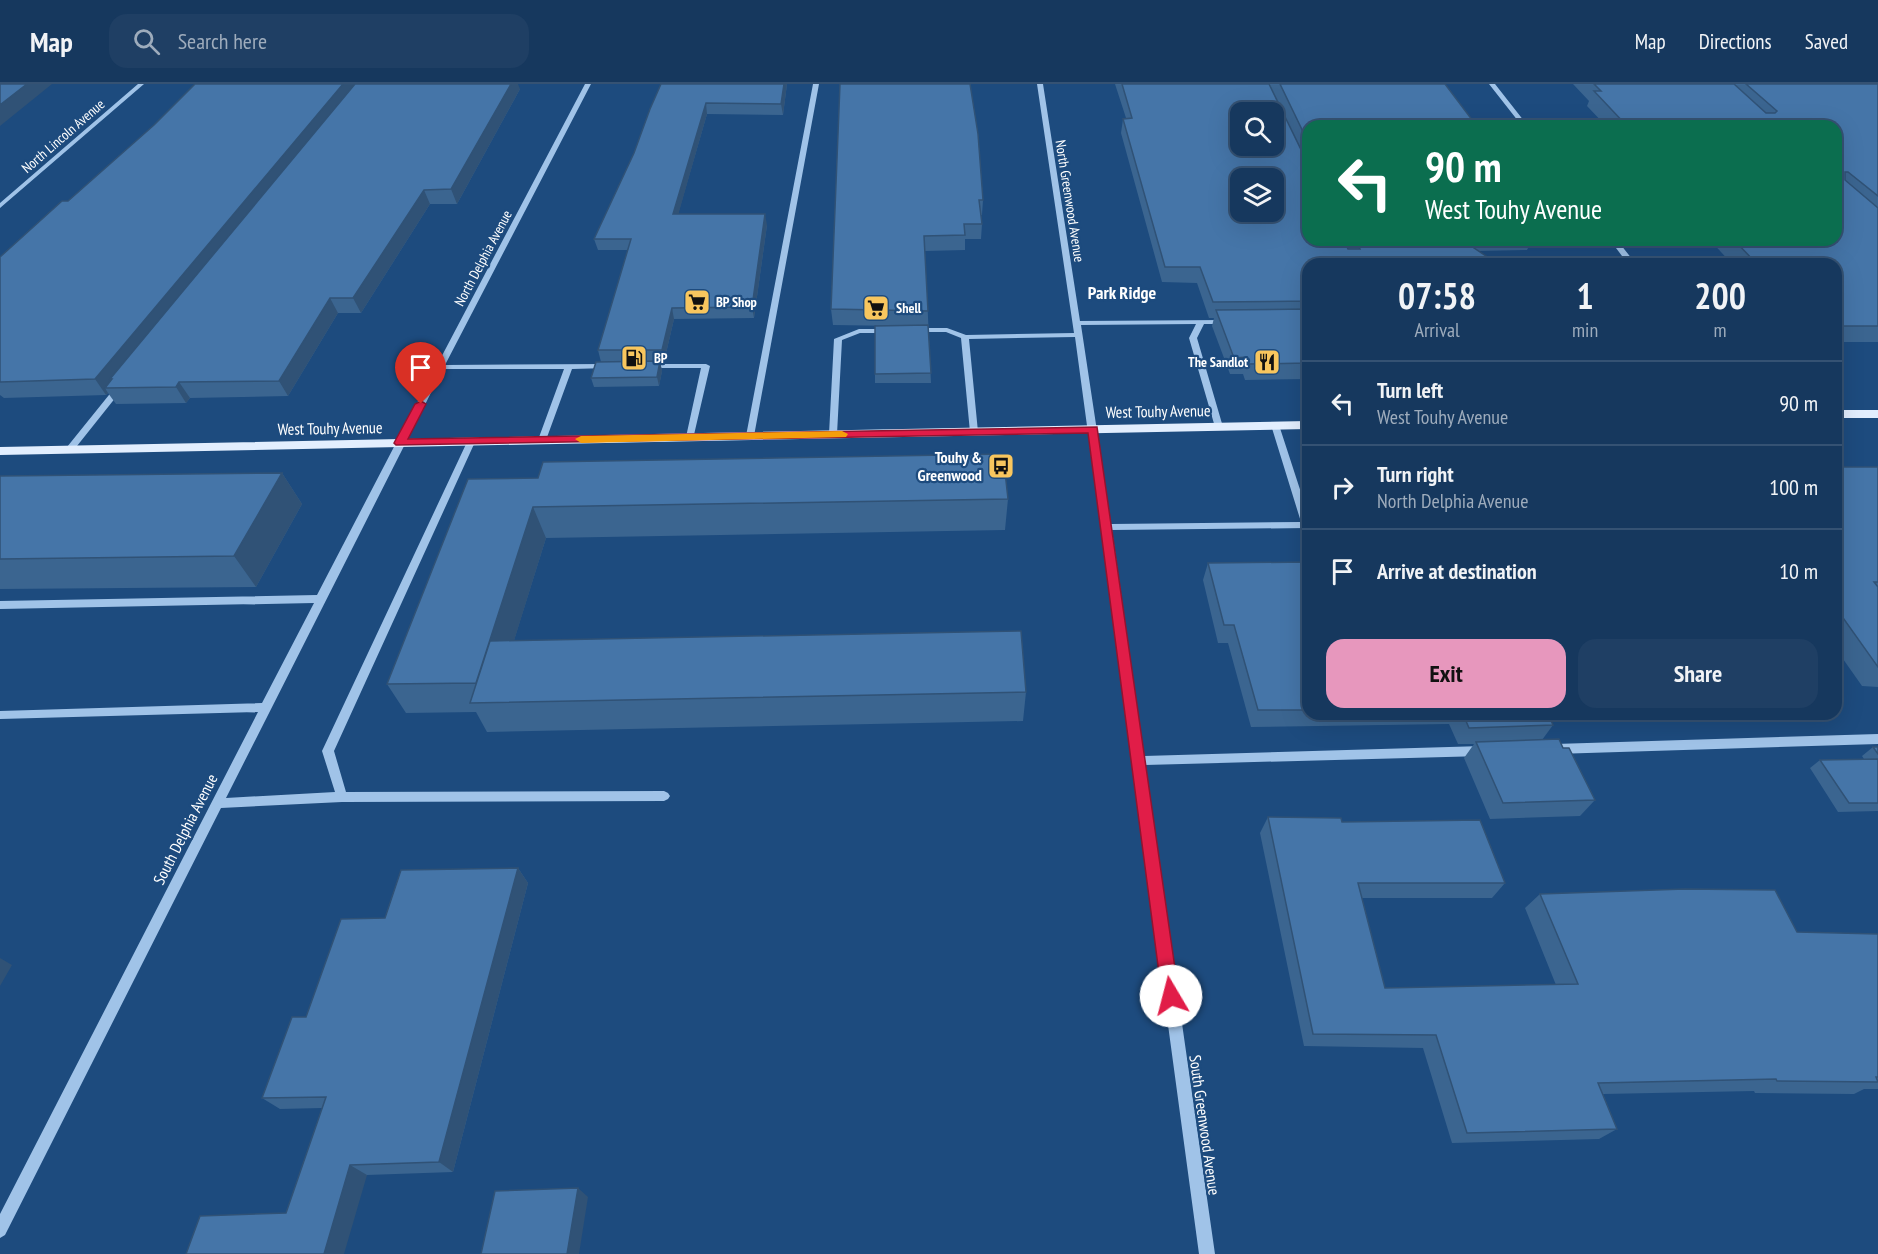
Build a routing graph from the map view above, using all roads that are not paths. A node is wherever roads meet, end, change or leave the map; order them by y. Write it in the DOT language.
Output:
graph roads {
  1 [pos="141,84"];
  2 [pos="588,84"];
  3 [pos="816,84"];
  4 [pos="1040,84"];
  5 [pos="1492,84"];
  6 [pos="1520,120"];
  7 [pos="0,206"];
  8 [pos="1618,246"];
  9 [pos="1627,258"];
  10 [pos="1201,322"];
  11 [pos="1237,322"];
  12 [pos="1077,323"];
  13 [pos="1078,335"];
  14 [pos="965,337"];
  15 [pos="440,366"];
  16 [pos="569,366"];
  17 [pos="615,366"];
  18 [pos="637,366"];
  19 [pos="123,384"];
  20 [pos="1842,414"];
  21 [pos="1878,414"];
  22 [pos="1275,425"];
  23 [pos="1302,425"];
  24 [pos="1219,427"];
  25 [pos="1093,429"];
  26 [pos="974,432"];
  27 [pos="833,434"];
  28 [pos="750,436"];
  29 [pos="690,437"];
  30 [pos="542,440"];
  31 [pos="471,442"];
  32 [pos="400,443"];
  33 [pos="70,449"];
  34 [pos="0,451"];
  35 [pos="1302,509"];
  36 [pos="1302,525"];
  37 [pos="1107,527"];
  38 [pos="321,598"];
  39 [pos="0,605"];
  40 [pos="266,706"];
  41 [pos="0,715"];
  42 [pos="1878,739"];
  43 [pos="1544,749"];
  44 [pos="1496,751"];
  45 [pos="1138,762"];
  46 [pos="664,796"];
  47 [pos="342,797"];
  48 [pos="217,803"];
  49 [pos="0,1230"];
  50 [pos="1206,1254"];
  1 -- 7 [label="street, North Lincoln Avenue"];
  2 -- 15 [label="street, North Delphia Avenue"];
  3 -- 28 [label="street"];
  4 -- 12 [label="street, North Greenwood Avenue"];
  5 -- 6 [label="street"];
  8 -- 9 [label="street"];
  10 -- 11 [label="street"];
  10 -- 12 [label="street"];
  10 -- 24 [label="street"];
  12 -- 13 [label="street, North Greenwood Avenue"];
  13 -- 14 [label="street"];
  13 -- 25 [label="street, North Greenwood Avenue"];
  14 -- 26 [label="street"];
  14 -- 27 [label="street"];
  15 -- 16 [label="street"];
  15 -- 32 [label="street, North Delphia Avenue"];
  16 -- 17 [label="street"];
  16 -- 30 [label="street"];
  18 -- 29 [label="street"];
  19 -- 33 [label="street"];
  20 -- 21 [label="main road"];
  22 -- 23 [label="main road, West Touhy Avenue"];
  22 -- 24 [label="main road, West Touhy Avenue"];
  22 -- 35 [label="street"];
  24 -- 25 [label="main road, West Touhy Avenue"];
  25 -- 26 [label="main road, West Touhy Avenue"];
  25 -- 37 [label="street, South Greenwood Avenue"];
  26 -- 27 [label="main road, West Touhy Avenue"];
  27 -- 28 [label="main road, West Touhy Avenue"];
  28 -- 29 [label="main road, West Touhy Avenue"];
  29 -- 30 [label="main road, West Touhy Avenue"];
  30 -- 31 [label="main road, West Touhy Avenue"];
  31 -- 32 [label="main road, West Touhy Avenue"];
  31 -- 47 [label="street"];
  32 -- 33 [label="main road, West Touhy Avenue"];
  32 -- 38 [label="street, South Delphia Avenue"];
  33 -- 34 [label="main road, West Touhy Avenue"];
  36 -- 37 [label="street"];
  37 -- 45 [label="street, South Greenwood Avenue"];
  38 -- 39 [label="street"];
  38 -- 40 [label="street, South Delphia Avenue"];
  40 -- 41 [label="street"];
  40 -- 48 [label="street, South Delphia Avenue"];
  42 -- 43 [label="street"];
  44 -- 45 [label="street"];
  45 -- 50 [label="street, South Greenwood Avenue"];
  46 -- 47 [label="street"];
  47 -- 48 [label="street"];
  48 -- 49 [label="street, South Delphia Avenue"];
}
